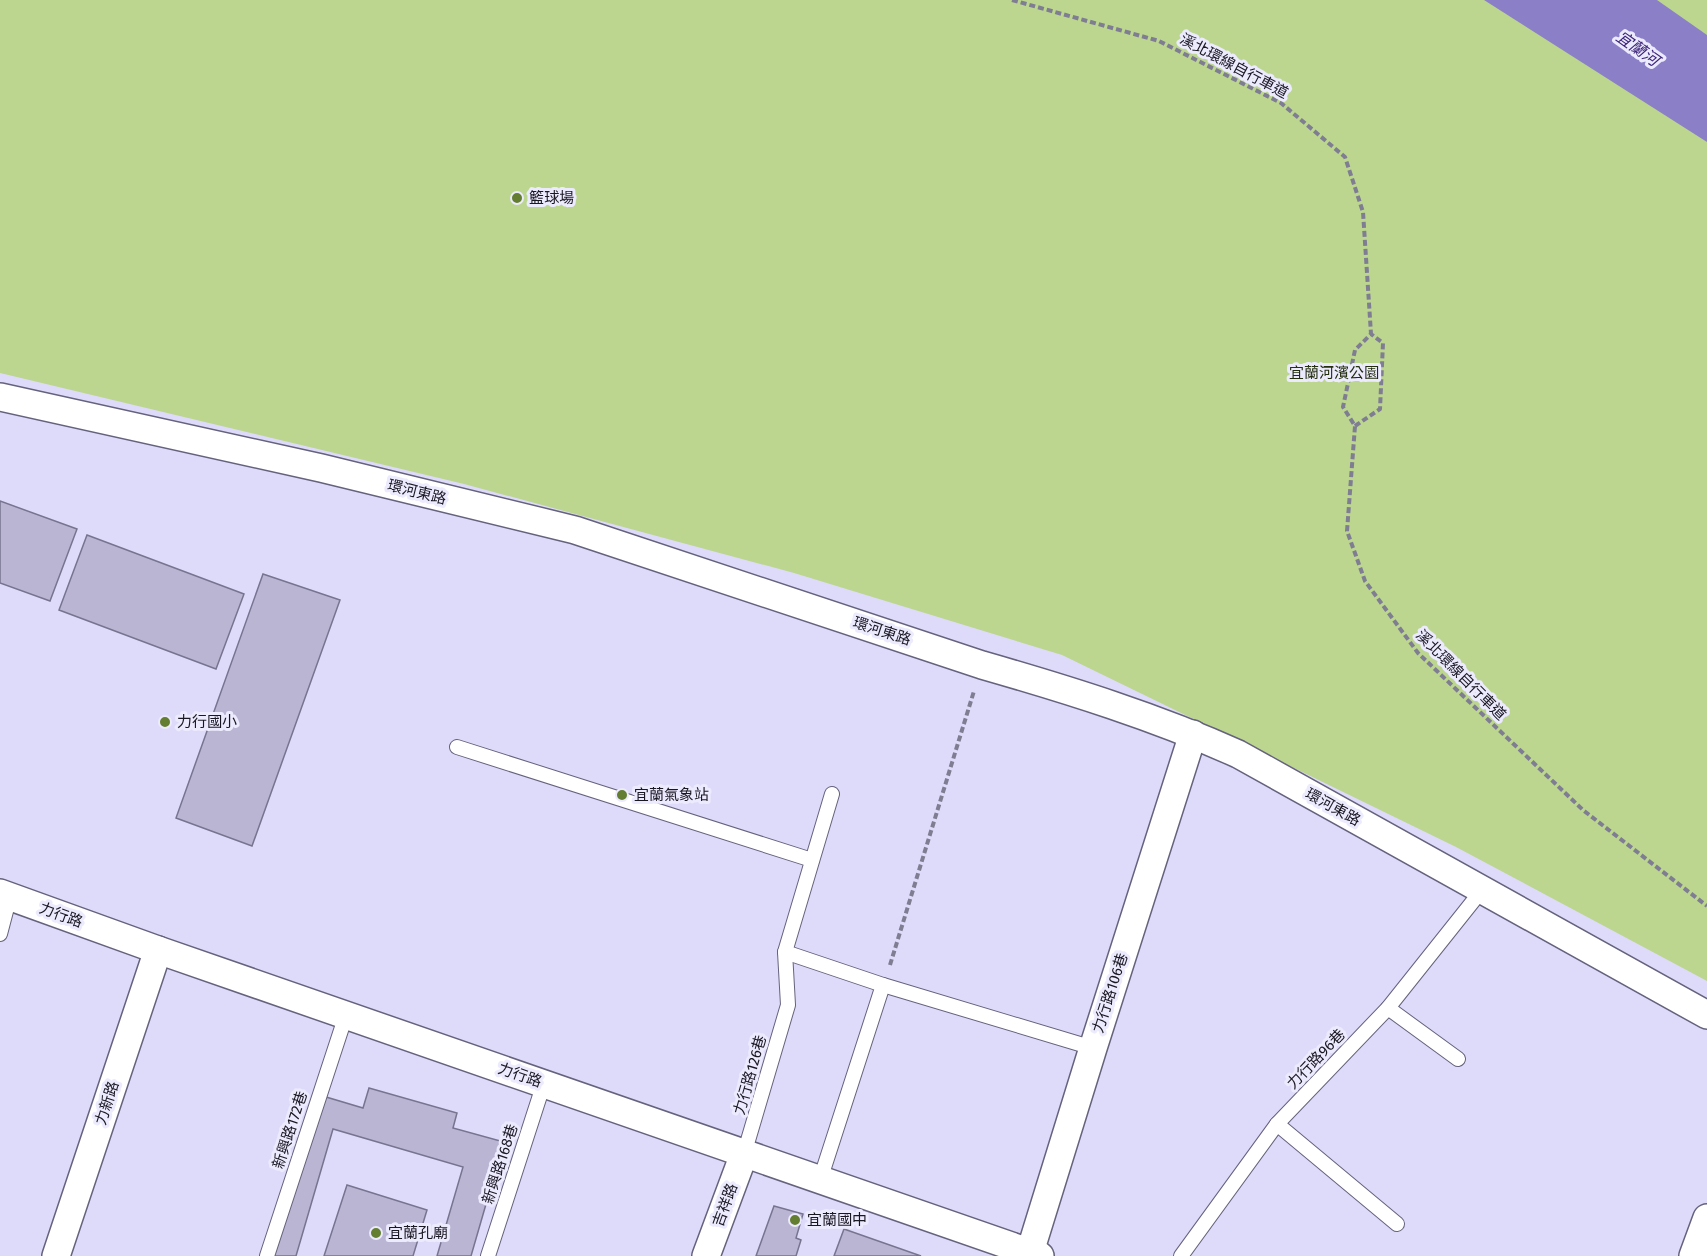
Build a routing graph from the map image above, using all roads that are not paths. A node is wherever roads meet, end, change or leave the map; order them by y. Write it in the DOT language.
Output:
graph roads {
  1 [pos="0,397"];
  2 [pos="1193,734"];
  3 [pos="457,747"];
  4 [pos="832,794"];
  5 [pos="812,860"];
  6 [pos="1482,890"];
  7 [pos="5,894"];
  8 [pos="0,934"];
  9 [pos="158,950"];
  10 [pos="785,952"];
  11 [pos="883,985"];
  12 [pos="1388,1008"];
  13 [pos="346,1015"];
  14 [pos="1707,1015"];
  15 [pos="1093,1048"];
  16 [pos="1458,1059"];
  17 [pos="544,1083"];
  18 [pos="1277,1124"];
  19 [pos="744,1154"];
  20 [pos="820,1180"];
  21 [pos="1707,1218"];
  22 [pos="1397,1224"];
  23 [pos="1035,1254"];
  24 [pos="56,1256"];
  25 [pos="267,1256"];
  26 [pos="488,1256"];
  27 [pos="706,1256"];
  28 [pos="1181,1256"];
  29 [pos="1693,1256"];
  1 -- 2 [label="street, 環河東路"];
  2 -- 6 [label="street, 環河東路"];
  2 -- 15 [label="street, 力行路106巷"];
  3 -- 5 [label="lane"];
  4 -- 5 [label="lane, 力行路126巷"];
  5 -- 10 [label="lane, 力行路126巷"];
  6 -- 12 [label="lane, 力行路96巷"];
  6 -- 14 [label="street, 環河東路"];
  7 -- 8 [label="lane"];
  7 -- 9 [label="street, 力行路"];
  9 -- 13 [label="street, 力行路"];
  9 -- 24 [label="street, 力新路"];
  10 -- 11 [label="lane"];
  10 -- 19 [label="lane, 力行路126巷"];
  11 -- 15 [label="lane"];
  11 -- 20 [label="lane"];
  12 -- 16 [label="lane"];
  12 -- 18 [label="lane, 力行路96巷"];
  13 -- 17 [label="street, 力行路"];
  13 -- 25 [label="lane, 新興路172巷"];
  15 -- 23 [label="street, 力行路106巷"];
  17 -- 19 [label="street, 力行路"];
  17 -- 26 [label="lane, 新興路168巷"];
  18 -- 22 [label="lane"];
  18 -- 28 [label="lane, 力行路96巷"];
  19 -- 20 [label="street, 力行路"];
  19 -- 27 [label="street, 吉祥路"];
  20 -- 23 [label="street, 力行路"];
  21 -- 29 [label="street"];
}
